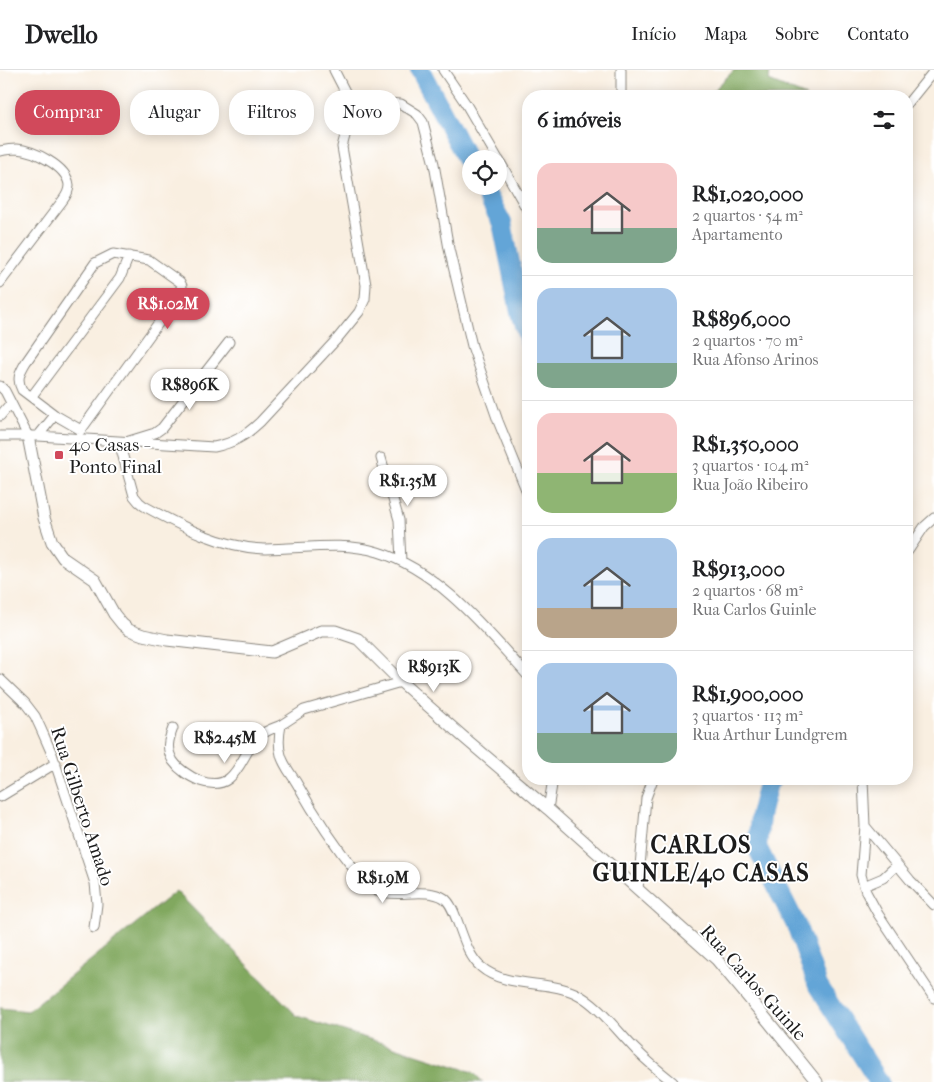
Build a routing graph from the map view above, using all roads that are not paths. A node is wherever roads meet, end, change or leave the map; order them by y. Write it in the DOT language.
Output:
graph roads {
  1 [pos="334,70"];
  2 [pos="443,70"];
  3 [pos="621,70"];
  4 [pos="933,72"];
  5 [pos="345,90"];
  6 [pos="621,90"];
  7 [pos="913,97"];
  8 [pos="400,104"];
  9 [pos="345,135"];
  10 [pos="492,150"];
  11 [pos="0,151"];
  12 [pos="507,175"];
  13 [pos="522,200"];
  14 [pos="129,256"];
  15 [pos="0,283"];
  16 [pos="229,342"];
  17 [pos="0,386"];
  18 [pos="32,396"];
  19 [pos="10,404"];
  20 [pos="55,415"];
  21 [pos="0,416"];
  22 [pos="0,436"];
  23 [pos="33,436"];
  24 [pos="122,442"];
  25 [pos="381,458"];
  26 [pos="522,480"];
  27 [pos="934,518"];
  28 [pos="913,544"];
  29 [pos="401,561"];
  30 [pos="522,669"];
  31 [pos="0,679"];
  32 [pos="401,682"];
  33 [pos="281,725"];
  34 [pos="173,728"];
  35 [pos="56,763"];
  36 [pos="552,785"];
  37 [pos="651,785"];
  38 [pos="862,785"];
  39 [pos="0,797"];
  40 [pos="548,808"];
  41 [pos="865,826"];
  42 [pos="897,865"];
  43 [pos="864,886"];
  44 [pos="638,889"];
  45 [pos="934,905"];
  46 [pos="94,928"];
  47 [pos="934,998"];
  48 [pos="673,1082"];
  49 [pos="817,1082"];
  1 -- 5 [label="street"];
  2 -- 10 [label="street"];
  3 -- 6 [label="street"];
  4 -- 7 [label="street"];
  8 -- 26 [label="street"];
  9 -- 24 [label="street"];
  11 -- 15 [label="street"];
  12 -- 13 [label="street"];
  14 -- 18 [label="street"];
  14 -- 18 [label="street"];
  14 -- 20 [label="street"];
  16 -- 24 [label="street"];
  17 -- 19 [label="street"];
  18 -- 20 [label="street"];
  19 -- 21 [label="street"];
  19 -- 23 [label="street"];
  20 -- 23 [label="street"];
  22 -- 23 [label="street"];
  23 -- 24 [label="street"];
  23 -- 32 [label="street, Rua Carlos Guinle"];
  24 -- 29 [label="street"];
  25 -- 29 [label="street"];
  27 -- 28 [label="street"];
  29 -- 30 [label="street"];
  31 -- 35 [label="street, Rua Gilberto Amado"];
  32 -- 33 [label="street"];
  32 -- 40 [label="street, Rua Carlos Guinle"];
  33 -- 34 [label="street"];
  33 -- 48 [label="street"];
  35 -- 39 [label="street"];
  35 -- 46 [label="street, Rua Gilberto Amado"];
  36 -- 40 [label="street"];
  37 -- 44 [label="street"];
  38 -- 41 [label="street"];
  40 -- 44 [label="street, Rua Carlos Guinle"];
  41 -- 42 [label="street"];
  41 -- 43 [label="street"];
  42 -- 43 [label="street"];
  42 -- 45 [label="street"];
  43 -- 47 [label="street"];
  44 -- 49 [label="street, Rua Carlos Guinle"];
}
